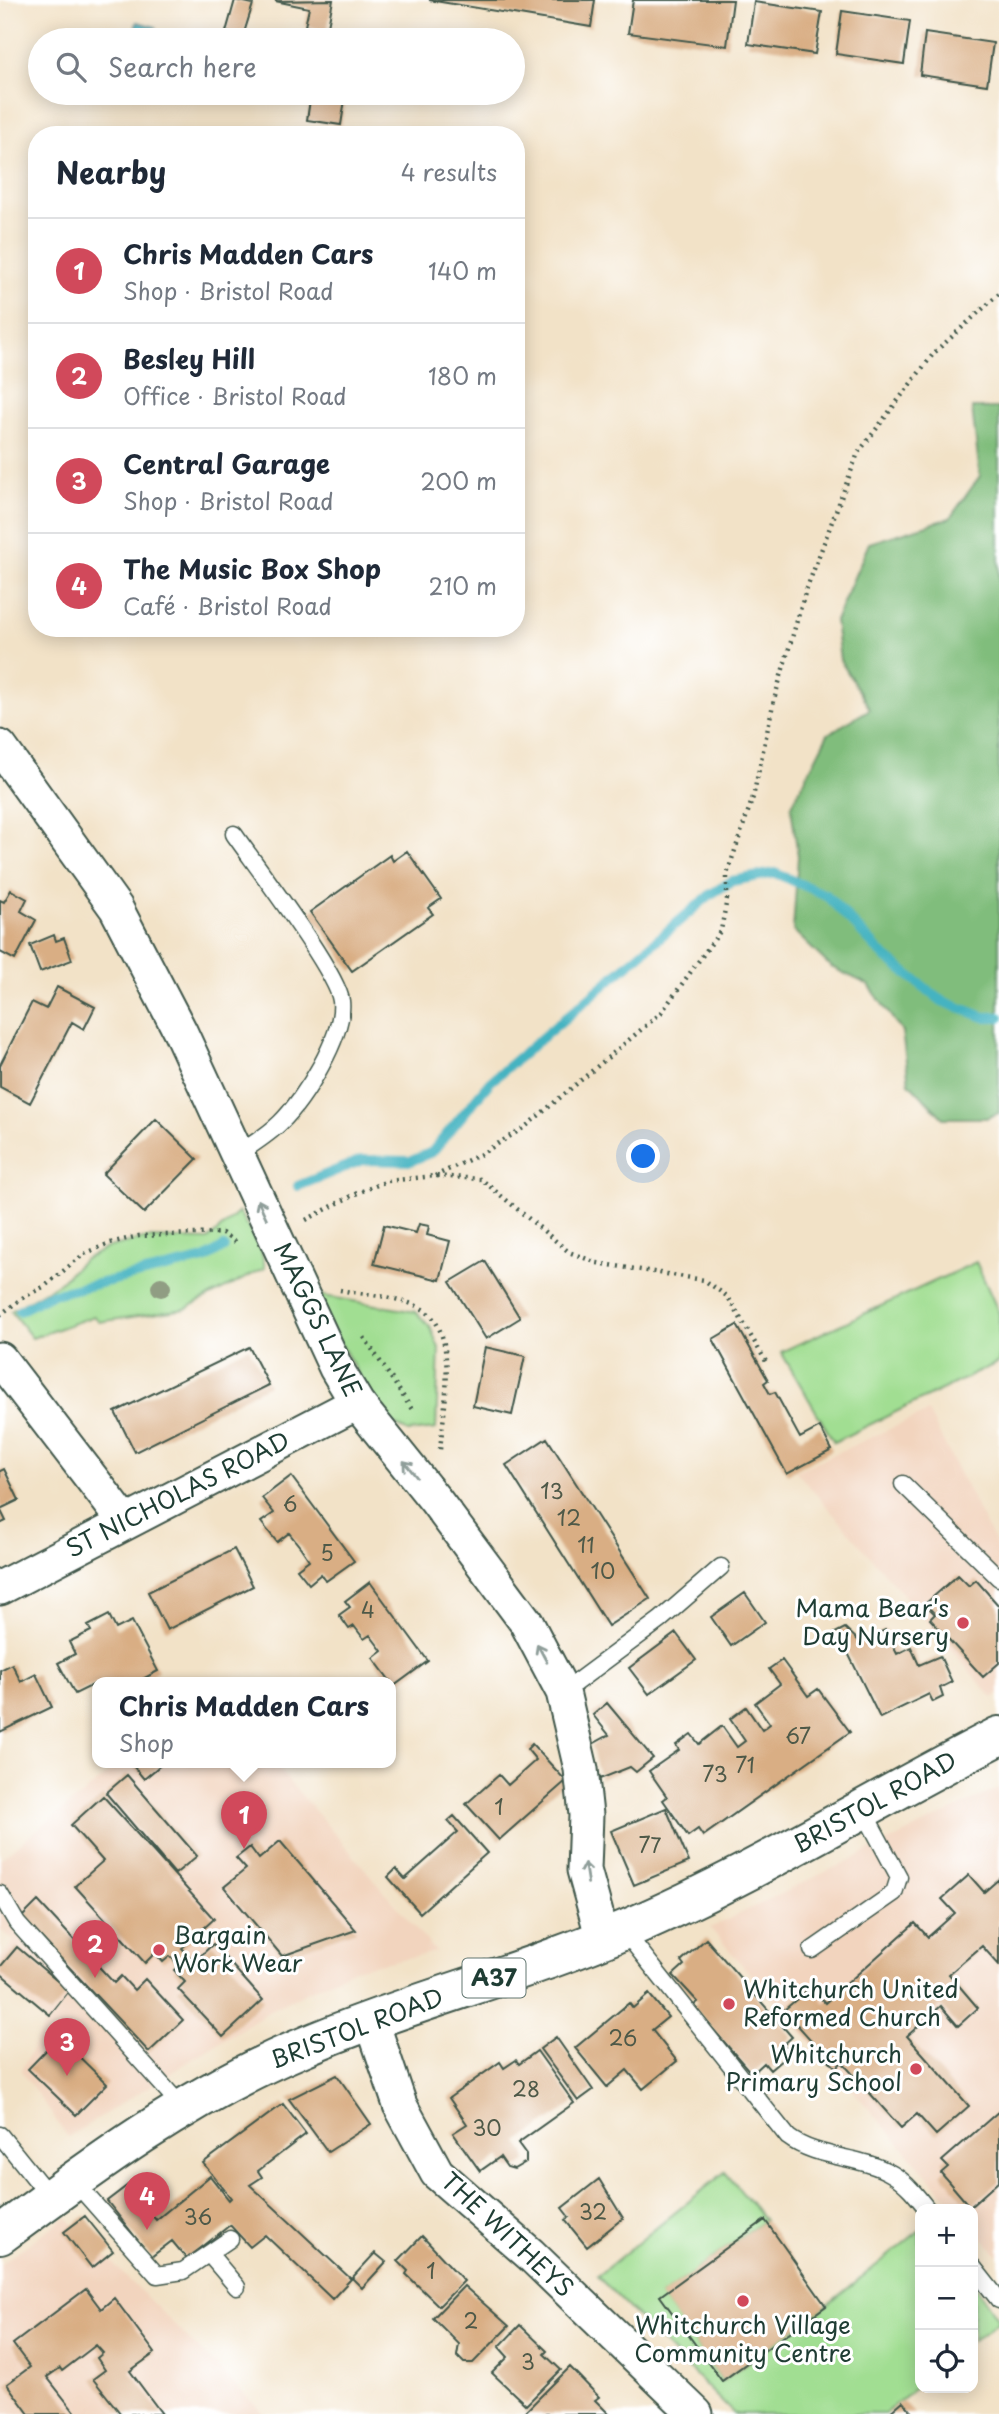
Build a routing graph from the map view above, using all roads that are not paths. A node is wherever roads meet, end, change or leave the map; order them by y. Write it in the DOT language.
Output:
graph roads {
  1 [pos="0,747"];
  2 [pos="234,834"];
  3 [pos="237,1155"];
  4 [pos="0,1360"];
  5 [pos="357,1403"];
  6 [pos="903,1484"];
  7 [pos="125,1522"];
  8 [pos="721,1567"];
  9 [pos="999,1578"];
  10 [pos="0,1588"];
  11 [pos="563,1692"];
  12 [pos="999,1736"];
  13 [pos="862,1809"];
  14 [pos="0,1894"];
  15 [pos="613,1935"];
  16 [pos="812,1950"];
  17 [pos="371,2019"];
  18 [pos="183,2108"];
  19 [pos="0,2134"];
  20 [pos="62,2189"];
  21 [pos="923,2204"];
  22 [pos="0,2235"];
  23 [pos="230,2239"];
  24 [pos="210,2255"];
  25 [pos="978,2273"];
  26 [pos="237,2287"];
  27 [pos="999,2300"];
  28 [pos="696,2414"];
  1 -- 3 [label="street, MAGGS LANE"];
  2 -- 3 [label="lane"];
  5 -- 3 [label="street, MAGGS LANE, one-way"];
  4 -- 7 [label="street"];
  5 -- 7 [label="street, ST NICHOLAS ROAD"];
  11 -- 5 [label="street, MAGGS LANE, one-way"];
  6 -- 9 [label="lane"];
  7 -- 10 [label="street, ST NICHOLAS ROAD"];
  8 -- 11 [label="lane"];
  15 -- 11 [label="street, MAGGS LANE, one-way"];
  12 -- 13 [label="highway, BRISTOL ROAD / A37"];
  13 -- 15 [label="highway, BRISTOL ROAD / A37"];
  13 -- 16 [label="lane"];
  14 -- 18 [label="lane"];
  15 -- 17 [label="highway, BRISTOL ROAD / A37"];
  15 -- 21 [label="lane"];
  17 -- 18 [label="highway, BRISTOL ROAD / A37"];
  17 -- 28 [label="street, THE WITHEYS"];
  18 -- 20 [label="highway, BRISTOL ROAD / A37"];
  19 -- 20 [label="lane"];
  20 -- 22 [label="highway, BRISTOL ROAD / A37"];
  20 -- 24 [label="lane"];
  23 -- 24 [label="lane"];
  24 -- 26 [label="lane"];
  25 -- 27 [label="lane"];
}
